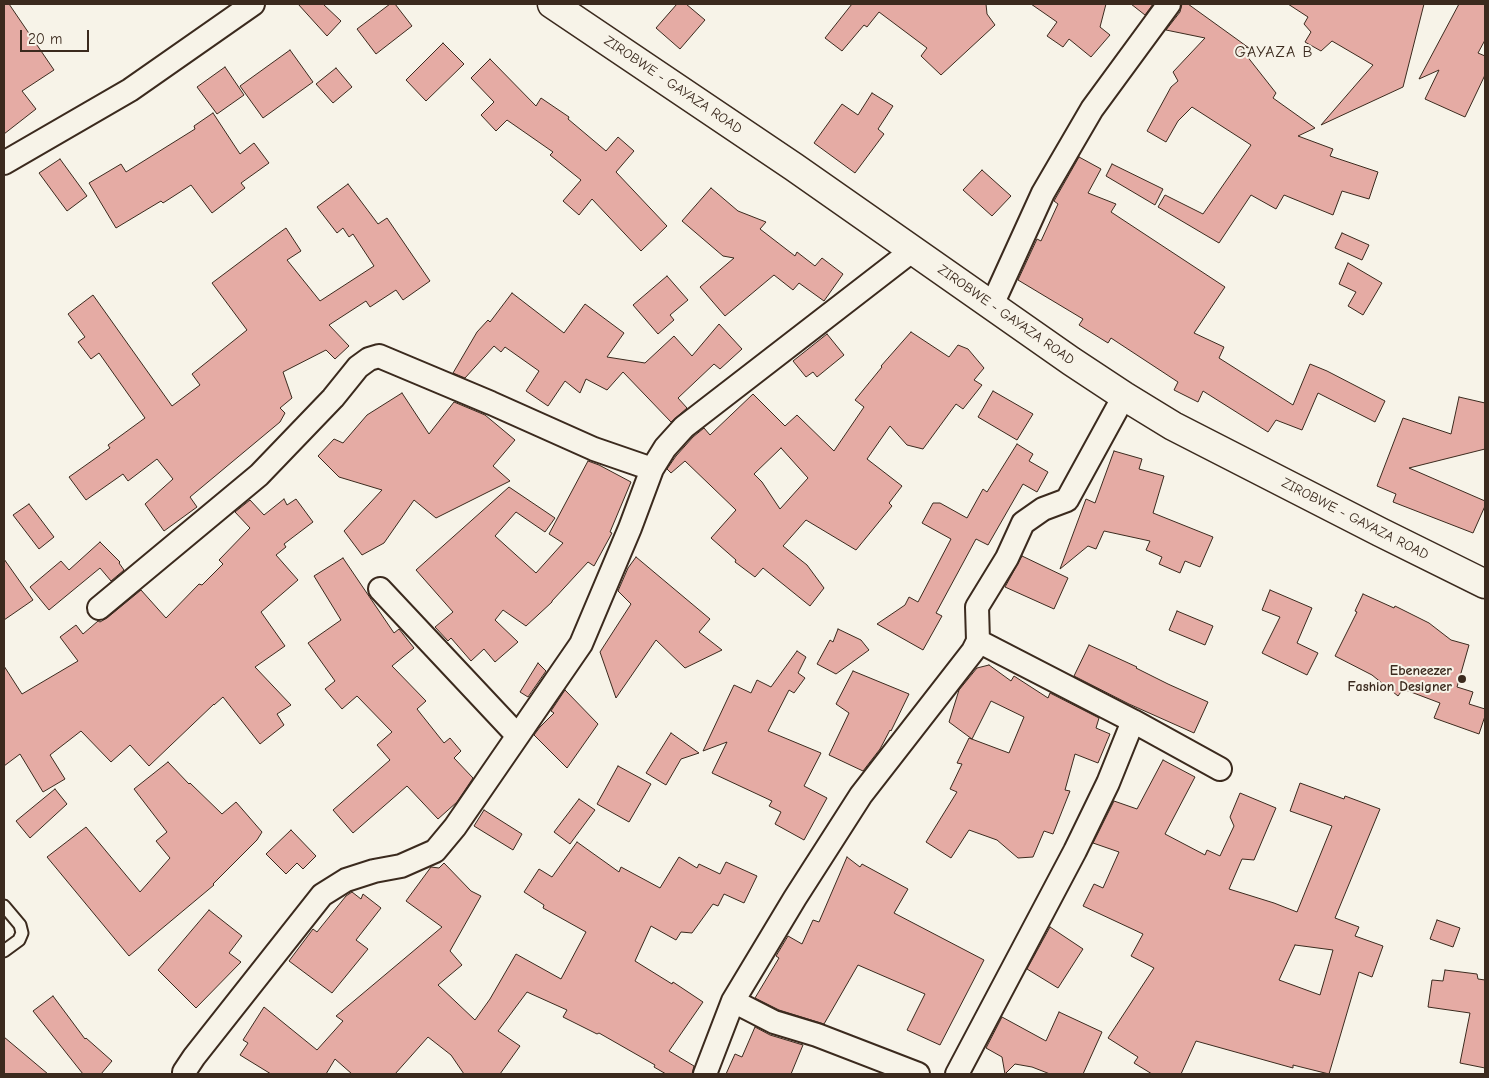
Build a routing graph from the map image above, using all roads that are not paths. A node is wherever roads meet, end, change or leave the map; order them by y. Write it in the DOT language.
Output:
graph roads {
  1 [pos="253,4"];
  2 [pos="552,4"];
  3 [pos="1169,4"];
  4 [pos="4,164"];
  5 [pos="913,250"];
  6 [pos="992,305"];
  7 [pos="1124,396"];
  8 [pos="652,469"];
  9 [pos="1485,584"];
  10 [pos="380,589"];
  11 [pos="99,608"];
  12 [pos="978,641"];
  13 [pos="1133,721"];
  14 [pos="517,735"];
  15 [pos="1220,769"];
  16 [pos="4,906"];
  17 [pos="4,951"];
  18 [pos="733,1001"];
  19 [pos="184,1074"];
  20 [pos="705,1074"];
  21 [pos="918,1074"];
  22 [pos="957,1074"];
  1 -- 4 [label="street"];
  2 -- 5 [label="street, ZIROBWE - GAYAZA ROAD"];
  3 -- 6 [label="street"];
  5 -- 6 [label="street, ZIROBWE - GAYAZA ROAD"];
  5 -- 8 [label="street"];
  6 -- 7 [label="street, ZIROBWE - GAYAZA ROAD"];
  7 -- 9 [label="street, ZIROBWE - GAYAZA ROAD"];
  7 -- 12 [label="street"];
  8 -- 11 [label="street"];
  8 -- 14 [label="street"];
  10 -- 14 [label="street"];
  12 -- 13 [label="street"];
  12 -- 18 [label="street"];
  13 -- 15 [label="street"];
  13 -- 22 [label="street"];
  14 -- 19 [label="street"];
  16 -- 17 [label="lane"];
  18 -- 20 [label="street"];
  18 -- 21 [label="street"];
}
